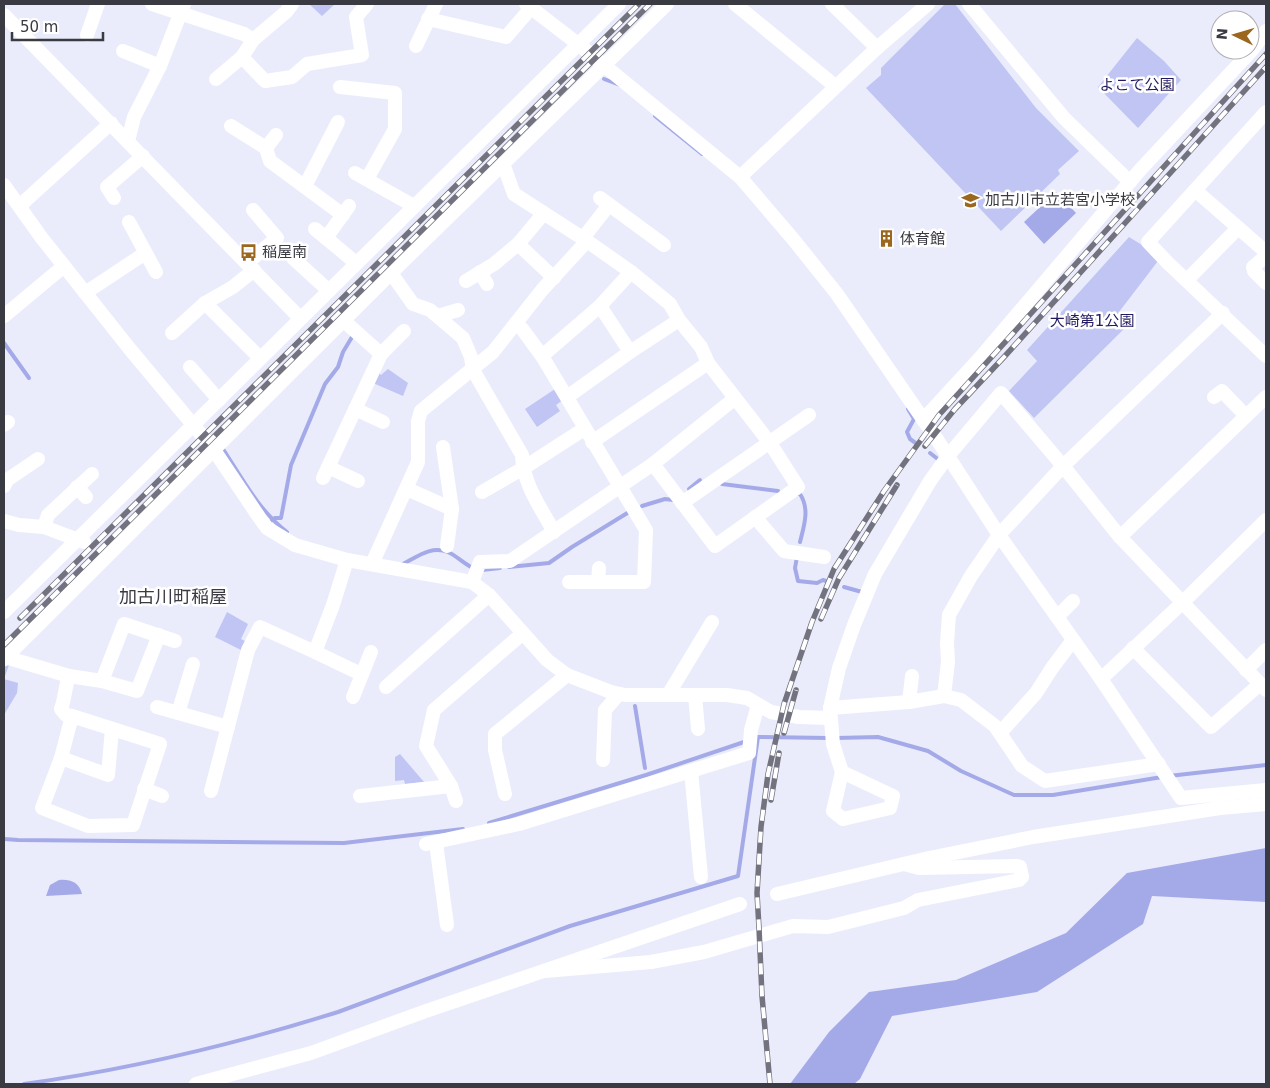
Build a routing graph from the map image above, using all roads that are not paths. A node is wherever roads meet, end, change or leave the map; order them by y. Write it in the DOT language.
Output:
graph roads {
  1 [pos="98,4"];
  2 [pos="152,4"];
  3 [pos="292,4"];
  4 [pos="367,4"];
  5 [pos="436,4"];
  6 [pos="619,4"];
  7 [pos="666,4"];
  8 [pos="735,4"];
  9 [pos="832,4"];
  10 [pos="928,4"];
  11 [pos="969,4"];
  12 [pos="529,6"];
  13 [pos="182,9"];
  14 [pos="4,15"];
  15 [pos="428,19"];
  16 [pos="1266,31"];
  17 [pos="87,35"];
  18 [pos="252,40"];
  19 [pos="578,44"];
  20 [pos="416,46"];
  21 [pos="877,48"];
  22 [pos="123,51"];
  23 [pos="242,57"];
  24 [pos="604,65"];
  25 [pos="160,66"];
  26 [pos="216,80"];
  27 [pos="836,86"];
  28 [pos="340,87"];
  29 [pos="1266,112"];
  30 [pos="338,122"];
  31 [pos="111,123"];
  32 [pos="231,126"];
  33 [pos="276,135"];
  34 [pos="128,141"];
  35 [pos="266,148"];
  36 [pos="143,156"];
  37 [pos="502,165"];
  38 [pos="740,177"];
  39 [pos="1130,182"];
  40 [pos="4,185"];
  41 [pos="305,186"];
  42 [pos="1195,190"];
  43 [pos="114,198"];
  44 [pos="414,206"];
  45 [pos="20,207"];
  46 [pos="253,210"];
  47 [pos="544,213"];
  48 [pos="129,222"];
  49 [pos="1238,228"];
  50 [pos="585,239"];
  51 [pos="518,244"];
  52 [pos="664,245"];
  53 [pos="1266,252"];
  54 [pos="144,254"];
  55 [pos="1266,256"];
  56 [pos="293,258"];
  57 [pos="356,264"];
  58 [pos="64,266"];
  59 [pos="251,266"];
  60 [pos="156,272"];
  61 [pos="631,272"];
  62 [pos="391,273"];
  63 [pos="554,278"];
  64 [pos="1186,280"];
  65 [pos="466,281"];
  66 [pos="1266,283"];
  67 [pos="328,290"];
  68 [pos="85,293"];
  69 [pos="205,302"];
  70 [pos="600,306"];
  71 [pos="458,310"];
  72 [pos="1223,313"];
  73 [pos="4,316"];
  74 [pos="438,316"];
  75 [pos="300,318"];
  76 [pos="344,320"];
  77 [pos="679,320"];
  78 [pos="516,323"];
  79 [pos="404,331"];
  80 [pos="172,333"];
  81 [pos="630,352"];
  82 [pos="381,354"];
  83 [pos="542,356"];
  84 [pos="1266,356"];
  85 [pos="260,358"];
  86 [pos="708,363"];
  87 [pos="190,367"];
  88 [pos="473,370"];
  89 [pos="567,397"];
  90 [pos="1214,397"];
  91 [pos="1266,397"];
  92 [pos="734,399"];
  93 [pos="219,400"];
  94 [pos="355,409"];
  95 [pos="809,415"];
  96 [pos="1246,416"];
  97 [pos="923,420"];
  98 [pos="383,422"];
  99 [pos="194,426"];
  100 [pos="584,428"];
  101 [pos="592,442"];
  102 [pos="770,443"];
  103 [pos="443,447"];
  104 [pos="214,450"];
  105 [pos="948,456"];
  106 [pos="38,459"];
  107 [pos="653,464"];
  108 [pos="1063,466"];
  109 [pos="522,469"];
  110 [pos="92,474"];
  111 [pos="358,480"];
  112 [pos="4,486"];
  113 [pos="621,488"];
  114 [pos="407,489"];
  115 [pos="482,492"];
  116 [pos="682,503"];
  117 [pos="452,509"];
  118 [pos="755,518"];
  119 [pos="1266,520"];
  120 [pos="4,521"];
  121 [pos="44,527"];
  122 [pos="554,532"];
  123 [pos="999,535"];
  124 [pos="1120,538"];
  125 [pos="81,541"];
  126 [pos="447,546"];
  127 [pos="824,557"];
  128 [pos="374,559"];
  129 [pos="347,560"];
  130 [pos="598,568"];
  131 [pos="472,582"];
  132 [pos="569,582"];
  133 [pos="598,582"];
  134 [pos="489,595"];
  135 [pos="1073,601"];
  136 [pos="1182,603"];
  137 [pos="4,612"];
  138 [pos="1057,617"];
  139 [pos="712,622"];
  140 [pos="522,634"];
  141 [pos="159,635"];
  142 [pos="1073,640"];
  143 [pos="175,641"];
  144 [pos="1133,648"];
  145 [pos="1266,650"];
  146 [pos="315,652"];
  147 [pos="372,652"];
  148 [pos="5,658"];
  149 [pos="193,664"];
  150 [pos="1246,670"];
  151 [pos="362,674"];
  152 [pos="567,675"];
  153 [pos="69,676"];
  154 [pos="912,676"];
  155 [pos="1101,678"];
  156 [pos="102,681"];
  157 [pos="386,687"];
  158 [pos="1263,687"];
  159 [pos="620,694"];
  160 [pos="668,695"];
  161 [pos="695,695"];
  162 [pos="944,696"];
  163 [pos="353,697"];
  164 [pos="909,702"];
  165 [pos="758,705"];
  166 [pos="157,706"];
  167 [pos="178,713"];
  168 [pos="72,716"];
  169 [pos="830,718"];
  170 [pos="228,727"];
  171 [pos="112,729"];
  172 [pos="698,729"];
  173 [pos="1000,733"];
  174 [pos="607,753"];
  175 [pos="61,758"];
  176 [pos="1159,764"];
  177 [pos="691,771"];
  178 [pos="842,772"];
  179 [pos="507,785"];
  180 [pos="451,786"];
  181 [pos="144,789"];
  182 [pos="1266,790"];
  183 [pos="211,791"];
  184 [pos="162,796"];
  185 [pos="360,796"];
  186 [pos="456,801"];
  187 [pos="1266,804"];
  188 [pos="904,864"];
  189 [pos="696,870"];
  190 [pos="777,894"];
  191 [pos="740,904"];
  192 [pos="447,926"];
  193 [pos="545,971"];
  194 [pos="196,1084"];
  1 -- 17 [label="street"];
  2 -- 13 [label="street"];
  3 -- 18 [label="street"];
  4 -- 23 [label="street"];
  5 -- 15 [label="street"];
  6 -- 19 [label="street"];
  7 -- 24 [label="street"];
  8 -- 27 [label="street"];
  9 -- 21 [label="street"];
  10 -- 21 [label="street"];
  11 -- 39 [label="street"];
  12 -- 15 [label="street"];
  12 -- 19 [label="street"];
  13 -- 18 [label="street"];
  13 -- 25 [label="street"];
  14 -- 31 [label="street"];
  15 -- 20 [label="street"];
  16 -- 39 [label="street"];
  18 -- 23 [label="street"];
  19 -- 24 [label="street"];
  19 -- 44 [label="street"];
  21 -- 27 [label="street"];
  22 -- 25 [label="street"];
  23 -- 26 [label="street"];
  24 -- 37 [label="street"];
  24 -- 38 [label="street"];
  25 -- 34 [label="street"];
  27 -- 38 [label="street"];
  28 -- 44 [label="street"];
  29 -- 42 [label="street"];
  30 -- 41 [label="street"];
  31 -- 34 [label="street"];
  31 -- 45 [label="street"];
  32 -- 35 [label="street"];
  33 -- 35 [label="street"];
  34 -- 36 [label="street"];
  35 -- 41 [label="street"];
  36 -- 43 [label="street"];
  36 -- 59 [label="street"];
  37 -- 47 [label="street"];
  37 -- 62 [label="street"];
  38 -- 97 [label="street"];
  39 -- 97 [label="street"];
  40 -- 45 [label="street"];
  41 -- 57 [label="street"];
  42 -- 49 [label="street"];
  42 -- 64 [label="street"];
  44 -- 57 [label="street"];
  45 -- 58 [label="street"];
  46 -- 59 [label="street"];
  47 -- 50 [label="street"];
  47 -- 51 [label="street"];
  48 -- 54 [label="street"];
  49 -- 53 [label="street"];
  49 -- 64 [label="street"];
  50 -- 52 [label="street"];
  50 -- 61 [label="street"];
  50 -- 63 [label="street"];
  51 -- 63 [label="street"];
  51 -- 65 [label="street"];
  54 -- 60 [label="street"];
  54 -- 68 [label="street"];
  55 -- 66 [label="street"];
  56 -- 67 [label="street"];
  57 -- 67 [label="street"];
  58 -- 68 [label="street"];
  58 -- 73 [label="street"];
  59 -- 69 [label="street"];
  59 -- 75 [label="street"];
  61 -- 70 [label="street"];
  61 -- 77 [label="street"];
  62 -- 74 [label="street"];
  62 -- 76 [label="street"];
  63 -- 78 [label="street"];
  64 -- 72 [label="street"];
  67 -- 75 [label="street"];
  68 -- 99 [label="street"];
  69 -- 80 [label="street"];
  69 -- 85 [label="street"];
  70 -- 81 [label="street"];
  70 -- 83 [label="street"];
  71 -- 74 [label="street"];
  72 -- 84 [label="street"];
  72 -- 108 [label="street"];
  74 -- 88 [label="street"];
  75 -- 85 [label="street"];
  76 -- 82 [label="street"];
  76 -- 104 [label="street"];
  77 -- 81 [label="street"];
  77 -- 86 [label="street"];
  78 -- 83 [label="street"];
  78 -- 88 [label="street"];
  79 -- 82 [label="street"];
  81 -- 89 [label="street"];
  82 -- 94 [label="street"];
  83 -- 89 [label="street"];
  85 -- 93 [label="street"];
  86 -- 92 [label="street"];
  86 -- 101 [label="street"];
  87 -- 93 [label="street"];
  88 -- 109 [label="street"];
  88 -- 114 [label="street"];
  89 -- 100 [label="street"];
  90 -- 96 [label="street"];
  91 -- 96 [label="street"];
  92 -- 102 [label="street"];
  92 -- 107 [label="street"];
  93 -- 99 [label="street"];
  94 -- 98 [label="street"];
  94 -- 111 [label="street"];
  95 -- 102 [label="street"];
  96 -- 124 [label="street"];
  97 -- 105 [label="street"];
  99 -- 104 [label="street"];
  99 -- 125 [label="street"];
  100 -- 101 [label="street"];
  100 -- 109 [label="street"];
  101 -- 113 [label="street"];
  102 -- 116 [label="street"];
  102 -- 118 [label="street"];
  103 -- 117 [label="street"];
  104 -- 129 [label="street"];
  104 -- 148 [label="street"];
  105 -- 108 [label="street"];
  105 -- 123 [label="street"];
  105 -- 169 [label="street"];
  106 -- 112 [label="street"];
  107 -- 113 [label="street"];
  107 -- 116 [label="street"];
  108 -- 123 [label="street"];
  108 -- 124 [label="street"];
  109 -- 115 [label="street"];
  109 -- 122 [label="street"];
  110 -- 121 [label="street"];
  113 -- 122 [label="street"];
  113 -- 133 [label="street"];
  114 -- 117 [label="street"];
  114 -- 128 [label="street"];
  116 -- 118 [label="street"];
  117 -- 126 [label="street"];
  118 -- 127 [label="street"];
  119 -- 136 [label="street"];
  120 -- 121 [label="street"];
  121 -- 125 [label="street"];
  122 -- 131 [label="street"];
  123 -- 138 [label="street"];
  123 -- 162 [label="street"];
  124 -- 136 [label="street"];
  125 -- 137 [label="street"];
  128 -- 129 [label="street"];
  128 -- 131 [label="street"];
  129 -- 146 [label="street"];
  130 -- 133 [label="street"];
  131 -- 134 [label="street"];
  132 -- 133 [label="street"];
  134 -- 140 [label="street"];
  134 -- 157 [label="street"];
  135 -- 138 [label="street"];
  136 -- 144 [label="street"];
  136 -- 150 [label="street"];
  138 -- 142 [label="street"];
  139 -- 160 [label="street"];
  140 -- 152 [label="street"];
  140 -- 180 [label="street"];
  141 -- 143 [label="street"];
  141 -- 156 [label="street"];
  141 -- 156 [label="street"];
  142 -- 155 [label="street"];
  142 -- 173 [label="street"];
  144 -- 155 [label="street"];
  144 -- 158 [label="street"];
  145 -- 150 [label="street"];
  146 -- 151 [label="street"];
  146 -- 170 [label="street"];
  147 -- 151 [label="street"];
  148 -- 153 [label="street"];
  149 -- 167 [label="street"];
  150 -- 158 [label="street"];
  151 -- 163 [label="street"];
  152 -- 159 [label="street"];
  152 -- 179 [label="street"];
  153 -- 156 [label="street"];
  153 -- 168 [label="street"];
  154 -- 164 [label="street"];
  155 -- 176 [label="street"];
  159 -- 160 [label="street"];
  159 -- 174 [label="street"];
  160 -- 161 [label="street"];
  161 -- 165 [label="street"];
  161 -- 172 [label="street"];
  162 -- 164 [label="street"];
  162 -- 173 [label="street"];
  164 -- 169 [label="street"];
  165 -- 169 [label="street"];
  165 -- 177 [label="street"];
  166 -- 167 [label="street"];
  167 -- 170 [label="street"];
  168 -- 171 [label="street"];
  168 -- 175 [label="street"];
  169 -- 178 [label="street"];
  170 -- 183 [label="street"];
  171 -- 175 [label="street"];
  171 -- 181 [label="street"];
  173 -- 176 [label="street"];
  175 -- 181 [label="street"];
  176 -- 182 [label="street"];
  177 -- 189 [label="street"];
  177 -- 192 [label="street"];
  180 -- 185 [label="street"];
  180 -- 186 [label="street"];
  181 -- 184 [label="street"];
  187 -- 188 [label="street"];
  188 -- 190 [label="street"];
  188 -- 193 [label="street"];
  191 -- 193 [label="street"];
  193 -- 194 [label="street"];
}
